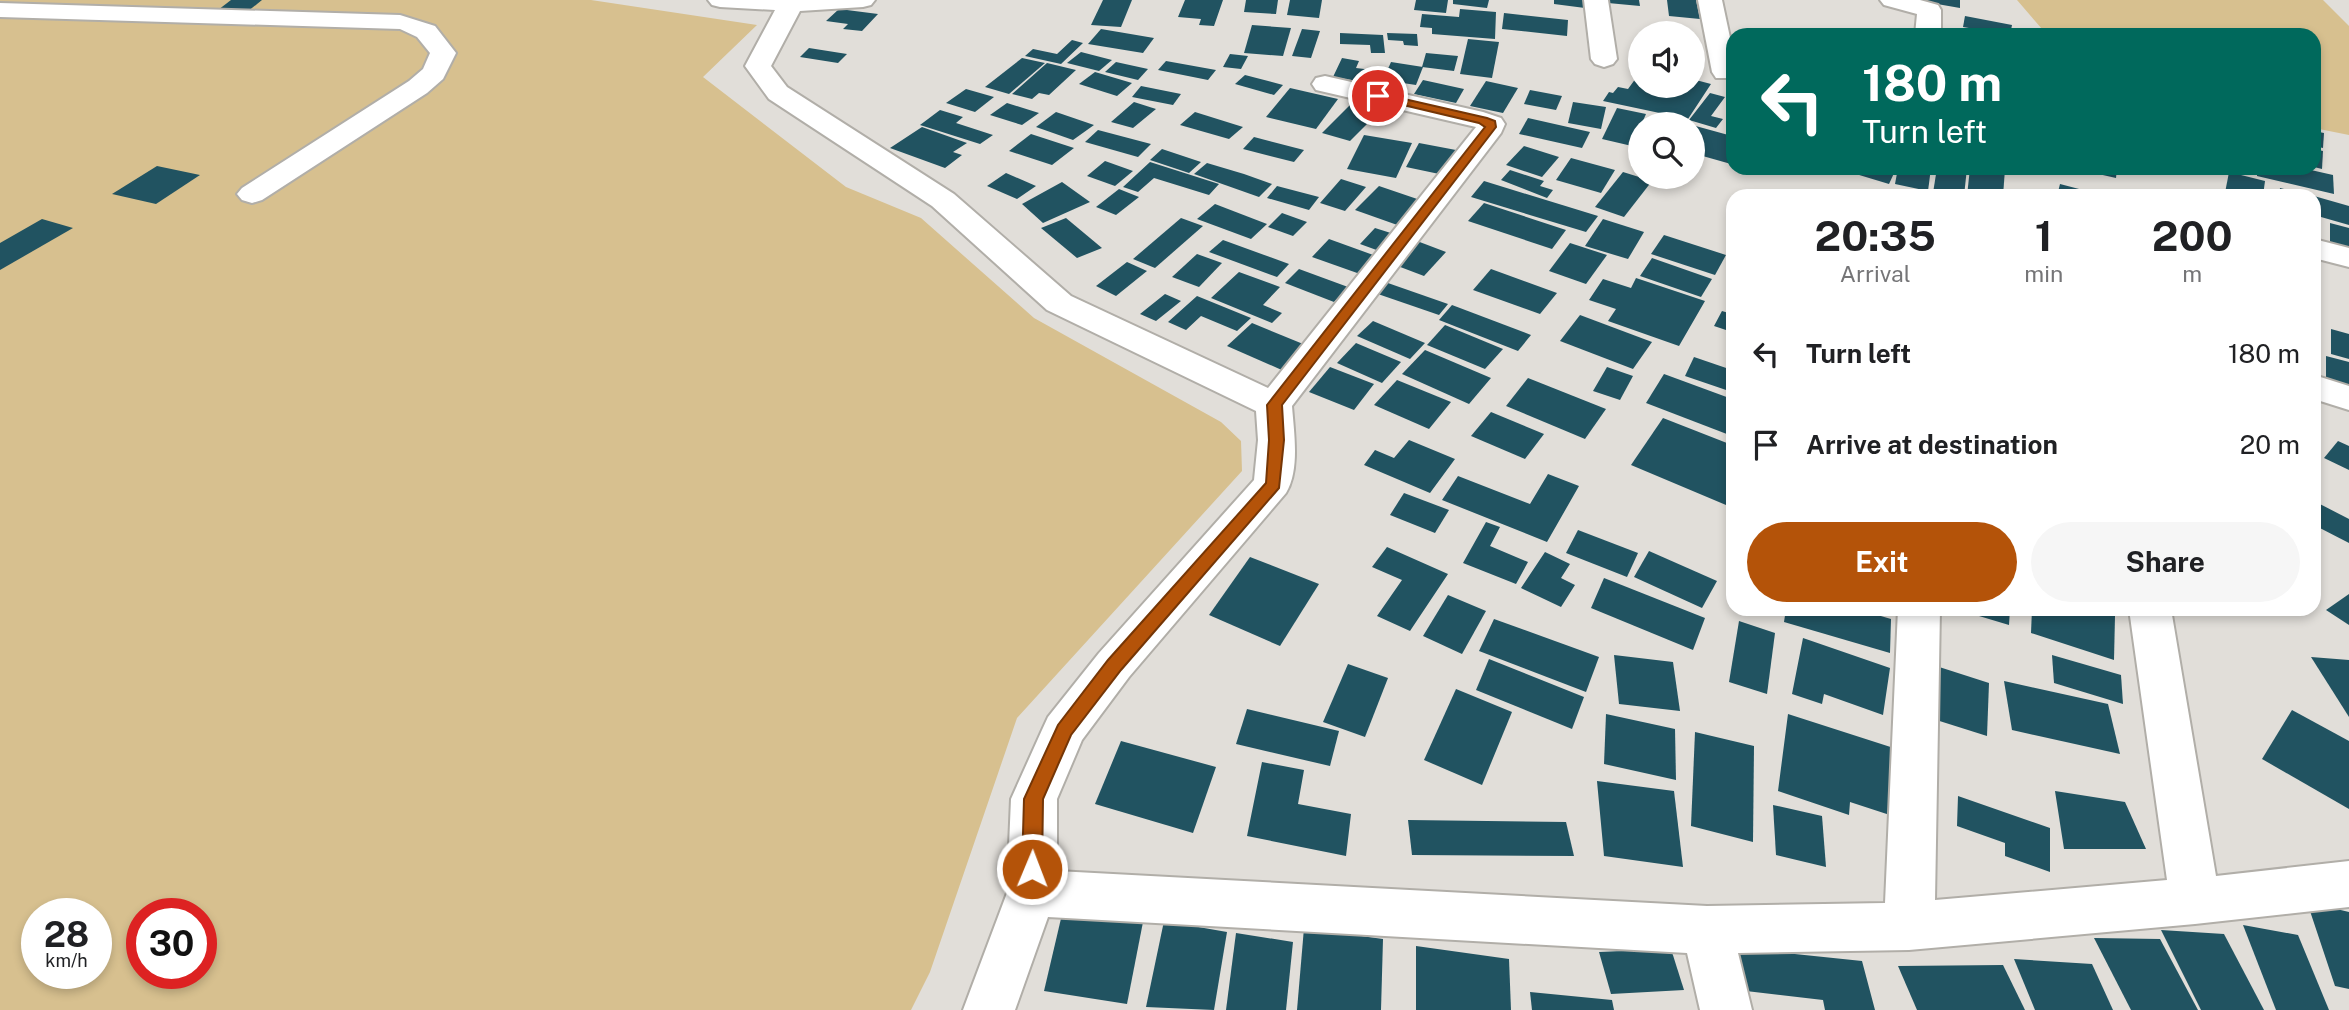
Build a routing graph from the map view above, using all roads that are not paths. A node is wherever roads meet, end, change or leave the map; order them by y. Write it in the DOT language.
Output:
graph roads {
  1 [pos="720,0"];
  2 [pos="863,0"];
  3 [pos="1596,0"];
  4 [pos="1710,0"];
  5 [pos="1892,0"];
  6 [pos="790,4"];
  7 [pos="0,10"];
  8 [pos="1928,28"];
  9 [pos="1604,59"];
  10 [pos="1725,72"];
  11 [pos="1325,84"];
  12 [pos="252,194"];
  13 [pos="2321,250"];
  14 [pos="2349,258"];
  15 [pos="2321,389"];
  16 [pos="2349,398"];
  17 [pos="1274,405"];
  18 [pos="1919,616"];
  19 [pos="2151,616"];
  20 [pos="2349,884"];
  21 [pos="1032,893"];
  22 [pos="2195,901"];
  23 [pos="1909,926"];
  24 [pos="1707,930"];
  25 [pos="989,1010"];
  26 [pos="1726,1010"];
  1 -- 6 [label="street"];
  2 -- 6 [label="street"];
  3 -- 9 [label="street"];
  4 -- 10 [label="street"];
  5 -- 8 [label="street"];
  6 -- 17 [label="street"];
  7 -- 12 [label="street"];
  11 -- 17 [label="street"];
  13 -- 14 [label="street"];
  15 -- 16 [label="street"];
  17 -- 21 [label="street"];
  18 -- 23 [label="street"];
  19 -- 22 [label="street"];
  20 -- 22 [label="street"];
  21 -- 24 [label="street"];
  21 -- 25 [label="street"];
  22 -- 23 [label="street"];
  23 -- 24 [label="street"];
  24 -- 26 [label="street"];
}
